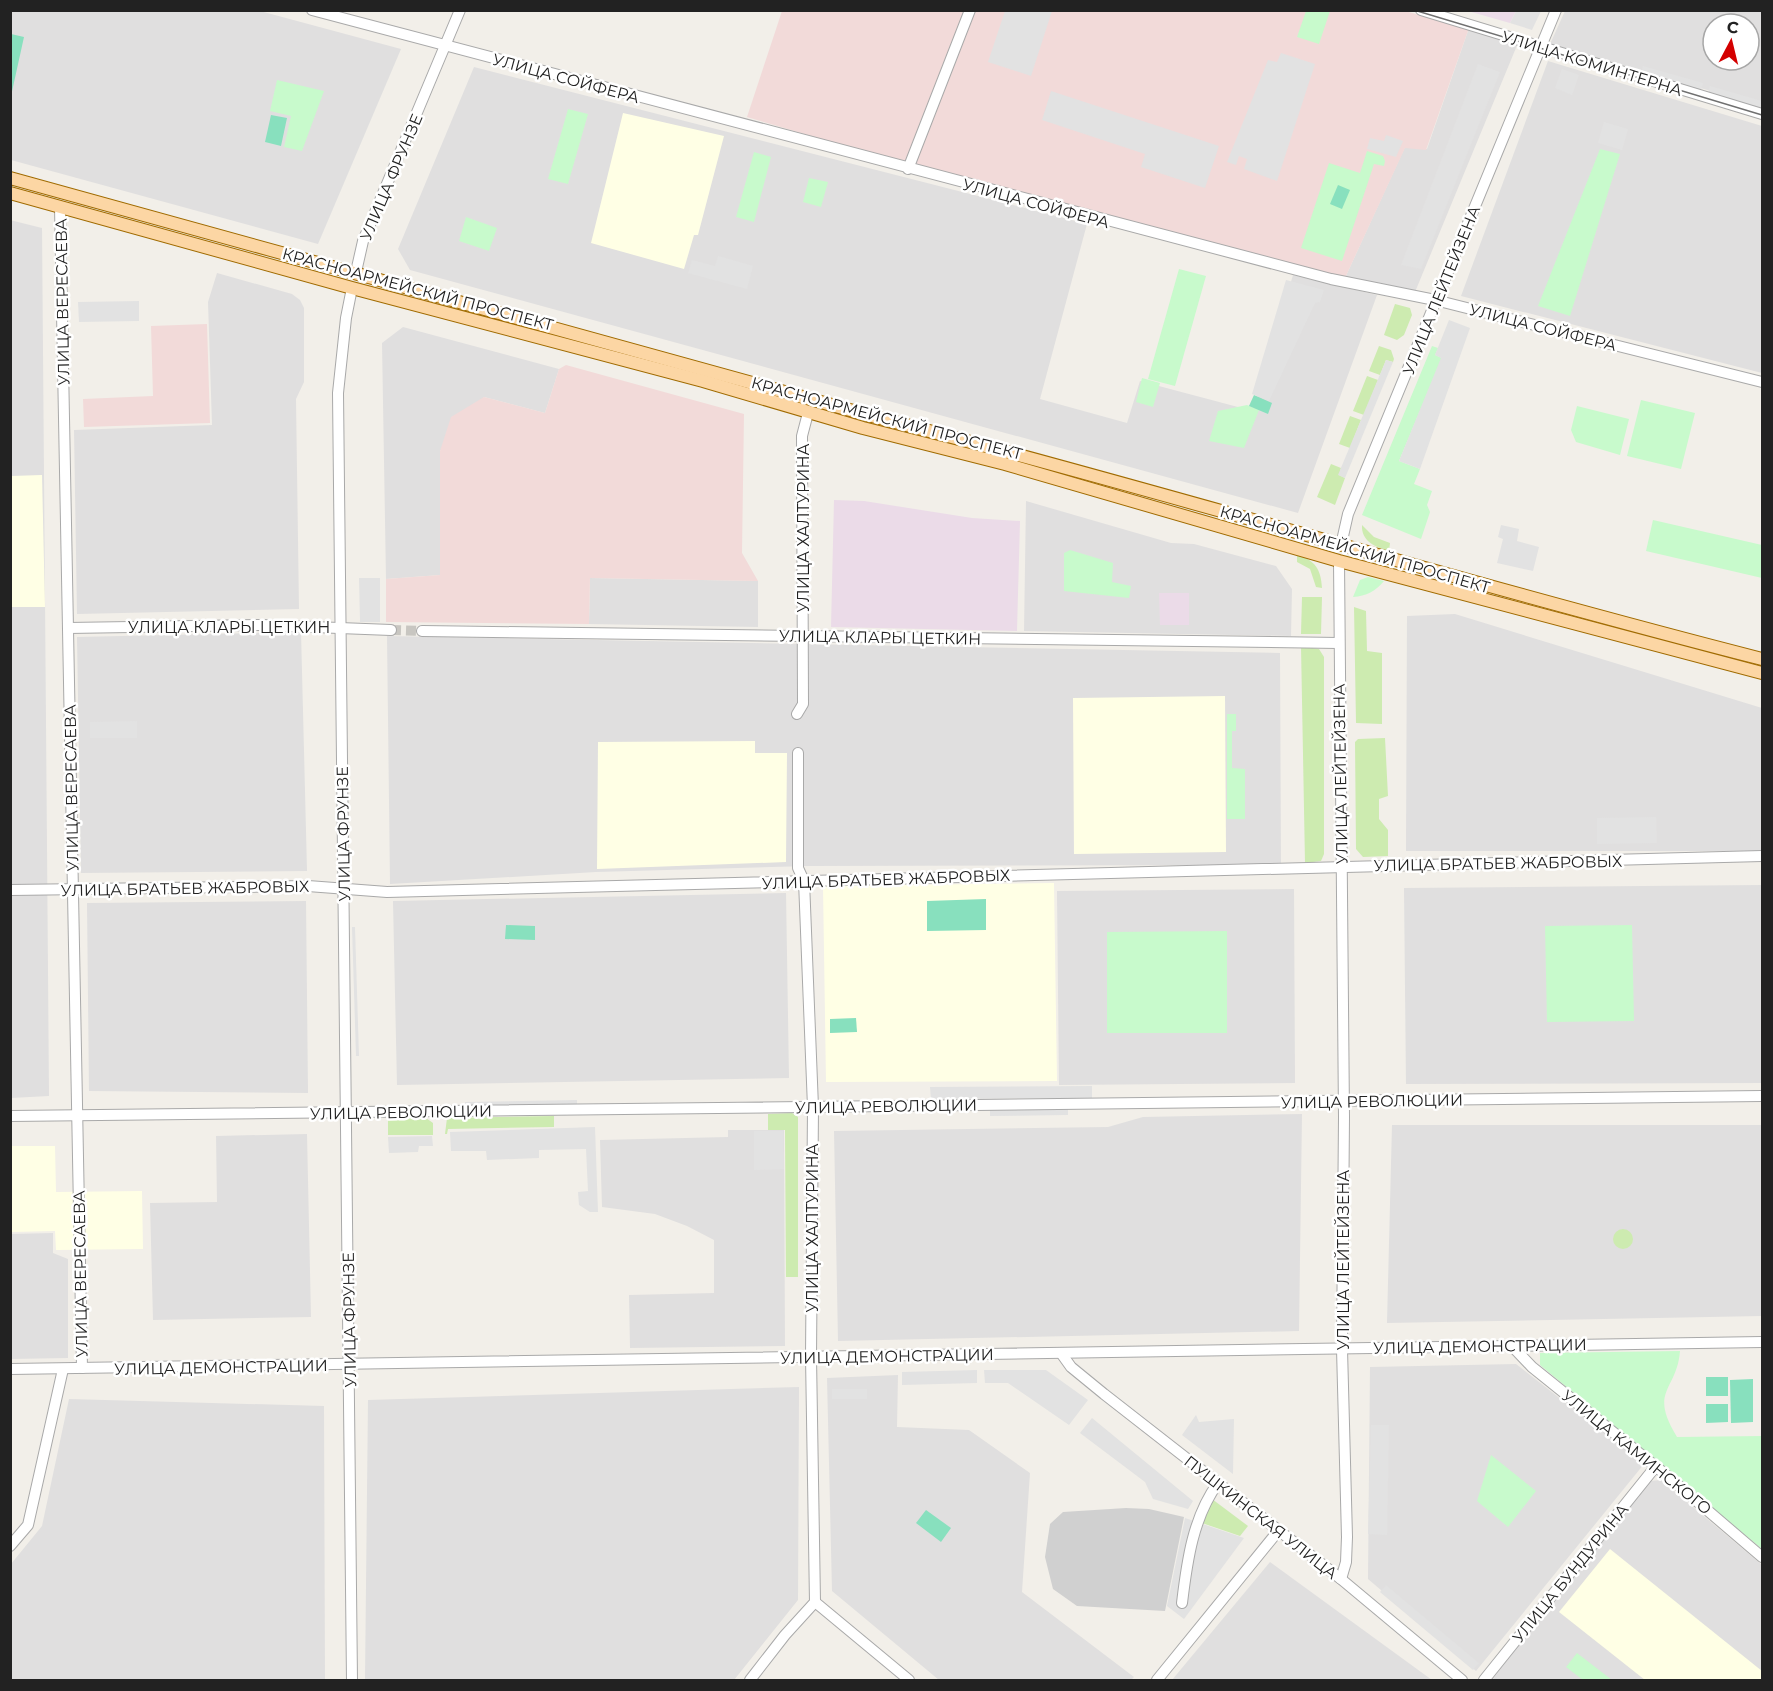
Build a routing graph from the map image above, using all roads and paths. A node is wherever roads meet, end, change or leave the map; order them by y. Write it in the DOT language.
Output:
graph roads {
  1 [pos="312,10"];
  2 [pos="460,10"];
  3 [pos="970,10"];
  4 [pos="1421,10"];
  5 [pos="1556,10"];
  6 [pos="447,45"];
  7 [pos="1539,47"];
  8 [pos="1762,114"];
  9 [pos="908,170"];
  10 [pos="10,178"];
  11 [pos="10,193"];
  12 [pos="60,207"];
  13 [pos="356,272"];
  14 [pos="352,288"];
  15 [pos="1435,300"];
  16 [pos="1762,382"];
  17 [pos="808,413"];
  18 [pos="1341,545"];
  19 [pos="1339,561"];
  20 [pos="340,627"];
  21 [pos="68,628"];
  22 [pos="390,630"];
  23 [pos="422,631"];
  24 [pos="802,636"];
  25 [pos="1339,643"];
  26 [pos="1762,659"];
  27 [pos="1762,673"];
  28 [pos="798,714"];
  29 [pos="798,753"];
  30 [pos="1762,856"];
  31 [pos="1341,867"];
  32 [pos="804,881"];
  33 [pos="73,889"];
  34 [pos="10,890"];
  35 [pos="345,890"];
  36 [pos="1762,1096"];
  37 [pos="1344,1102"];
  38 [pos="813,1107"];
  39 [pos="346,1113"];
  40 [pos="10,1116"];
  41 [pos="79,1116"];
  42 [pos="1762,1342"];
  43 [pos="1512,1346"];
  44 [pos="1342,1349"];
  45 [pos="1061,1353"];
  46 [pos="811,1357"];
  47 [pos="349,1365"];
  48 [pos="81,1368"];
  49 [pos="10,1369"];
  50 [pos="63,1369"];
  51 [pos="1656,1466"];
  52 [pos="1218,1483"];
  53 [pos="1278,1530"];
  54 [pos="10,1546"];
  55 [pos="1762,1557"];
  56 [pos="1341,1579"];
  57 [pos="815,1602"];
  58 [pos="1182,1603"];
  59 [pos="352,1680"];
  60 [pos="750,1680"];
  61 [pos="909,1680"];
  62 [pos="1157,1680"];
  63 [pos="1462,1680"];
  64 [pos="1484,1680"];
  1 -- 6 [label="street, УЛИЦА СОЙФЕРА"];
  2 -- 6 [label="street, УЛИЦА ФРУНЗЕ"];
  3 -- 9 [label="street"];
  4 -- 7 [label="street, УЛИЦА КОМИНТЕРНА"];
  5 -- 7 [label="street, УЛИЦА ЛЕЙТЕЙЗЕНА"];
  6 -- 9 [label="street, УЛИЦА СОЙФЕРА"];
  6 -- 13 [label="street, УЛИЦА ФРУНЗЕ"];
  7 -- 8 [label="street, УЛИЦА КОМИНТЕРНА"];
  7 -- 15 [label="street, УЛИЦА ЛЕЙТЕЙЗЕНА"];
  9 -- 15 [label="street, УЛИЦА СОЙФЕРА"];
  10 -- 13 [label="main road, КРАСНОАРМЕЙСКИЙ ПРОСПЕКТ"];
  11 -- 12 [label="main road, КРАСНОАРМЕЙСКИЙ ПРОСПЕКТ"];
  12 -- 14 [label="main road, КРАСНОАРМЕЙСКИЙ ПРОСПЕКТ"];
  12 -- 21 [label="street, УЛИЦА ВЕРЕСАЕВА"];
  13 -- 14 [label="main road, УЛИЦА ФРУНЗЕ"];
  13 -- 18 [label="main road, КРАСНОАРМЕЙСКИЙ ПРОСПЕКТ"];
  14 -- 17 [label="main road, КРАСНОАРМЕЙСКИЙ ПРОСПЕКТ"];
  14 -- 20 [label="street, УЛИЦА ФРУНЗЕ"];
  15 -- 16 [label="street, УЛИЦА СОЙФЕРА"];
  15 -- 18 [label="street, УЛИЦА ЛЕЙТЕЙЗЕНА"];
  17 -- 19 [label="main road, КРАСНОАРМЕЙСКИЙ ПРОСПЕКТ"];
  17 -- 24 [label="street, УЛИЦА ХАЛТУРИНА"];
  18 -- 19 [label="main road, УЛИЦА ЛЕЙТЕЙЗЕНА"];
  18 -- 26 [label="main road, КРАСНОАРМЕЙСКИЙ ПРОСПЕКТ"];
  19 -- 25 [label="street, УЛИЦА ЛЕЙТЕЙЗЕНА"];
  19 -- 27 [label="main road, КРАСНОАРМЕЙСКИЙ ПРОСПЕКТ"];
  20 -- 21 [label="street, УЛИЦА КЛАРЫ ЦЕТКИН"];
  20 -- 22 [label="street, УЛИЦА КЛАРЫ ЦЕТКИН"];
  20 -- 35 [label="street, УЛИЦА ФРУНЗЕ"];
  21 -- 33 [label="street, УЛИЦА ВЕРЕСАЕВА"];
  23 -- 24 [label="street, УЛИЦА КЛАРЫ ЦЕТКИН"];
  24 -- 25 [label="street, УЛИЦА КЛАРЫ ЦЕТКИН"];
  24 -- 28 [label="street, УЛИЦА ХАЛТУРИНА"];
  25 -- 31 [label="street, УЛИЦА ЛЕЙТЕЙЗЕНА"];
  29 -- 32 [label="street, УЛИЦА ХАЛТУРИНА"];
  30 -- 31 [label="street, УЛИЦА БРАТЬЕВ ЖАБРОВЫХ"];
  31 -- 32 [label="street, УЛИЦА БРАТЬЕВ ЖАБРОВЫХ"];
  31 -- 37 [label="street, УЛИЦА ЛЕЙТЕЙЗЕНА"];
  32 -- 35 [label="street, УЛИЦА БРАТЬЕВ ЖАБРОВЫХ"];
  32 -- 38 [label="street, УЛИЦА ХАЛТУРИНА"];
  33 -- 34 [label="street, УЛИЦА БРАТЬЕВ ЖАБРОВЫХ"];
  33 -- 35 [label="street, УЛИЦА БРАТЬЕВ ЖАБРОВЫХ"];
  33 -- 41 [label="street, УЛИЦА ВЕРЕСАЕВА"];
  35 -- 39 [label="street, УЛИЦА ФРУНЗЕ"];
  36 -- 37 [label="street, УЛИЦА РЕВОЛЮЦИИ"];
  37 -- 38 [label="street, УЛИЦА РЕВОЛЮЦИИ"];
  37 -- 44 [label="street, УЛИЦА ЛЕЙТЕЙЗЕНА"];
  38 -- 39 [label="street, УЛИЦА РЕВОЛЮЦИИ"];
  38 -- 46 [label="street, УЛИЦА ХАЛТУРИНА"];
  39 -- 41 [label="street, УЛИЦА РЕВОЛЮЦИИ"];
  39 -- 47 [label="street, УЛИЦА ФРУНЗЕ"];
  40 -- 41 [label="street, УЛИЦА РЕВОЛЮЦИИ"];
  41 -- 48 [label="street, УЛИЦА ВЕРЕСАЕВА"];
  42 -- 43 [label="street, УЛИЦА ДЕМОНСТРАЦИИ"];
  43 -- 44 [label="street, УЛИЦА ДЕМОНСТРАЦИИ"];
  43 -- 51 [label="street, УЛИЦА КАМИНСКОГО"];
  44 -- 45 [label="street, УЛИЦА ДЕМОНСТРАЦИИ"];
  44 -- 56 [label="street, УЛИЦА ЛЕЙТЕЙЗЕНА"];
  45 -- 46 [label="street, УЛИЦА ДЕМОНСТРАЦИИ"];
  45 -- 52 [label="street, ПУШКИНСКАЯ УЛИЦА"];
  46 -- 47 [label="street, УЛИЦА ДЕМОНСТРАЦИИ"];
  46 -- 57 [label="street, УЛИЦА ХАЛТУРИНА"];
  47 -- 48 [label="street, УЛИЦА ДЕМОНСТРАЦИИ"];
  47 -- 59 [label="street, УЛИЦА ФРУНЗЕ"];
  48 -- 50 [label="street, УЛИЦА ДЕМОНСТРАЦИИ"];
  49 -- 50 [label="street, УЛИЦА ДЕМОНСТРАЦИИ"];
  50 -- 54 [label="street, УЛИЦА ВЕРЕСАЕВА"];
  51 -- 55 [label="street, УЛИЦА КАМИНСКОГО"];
  51 -- 64 [label="street, УЛИЦА БУНДУРИНА"];
  52 -- 53 [label="street, ПУШКИНСКАЯ УЛИЦА"];
  52 -- 58 [label="street"];
  53 -- 56 [label="street, ПУШКИНСКАЯ УЛИЦА"];
  53 -- 62 [label="street"];
  56 -- 63 [label="street, ПУШКИНСКАЯ УЛИЦА"];
  57 -- 60 [label="street"];
  57 -- 61 [label="street"];
}
